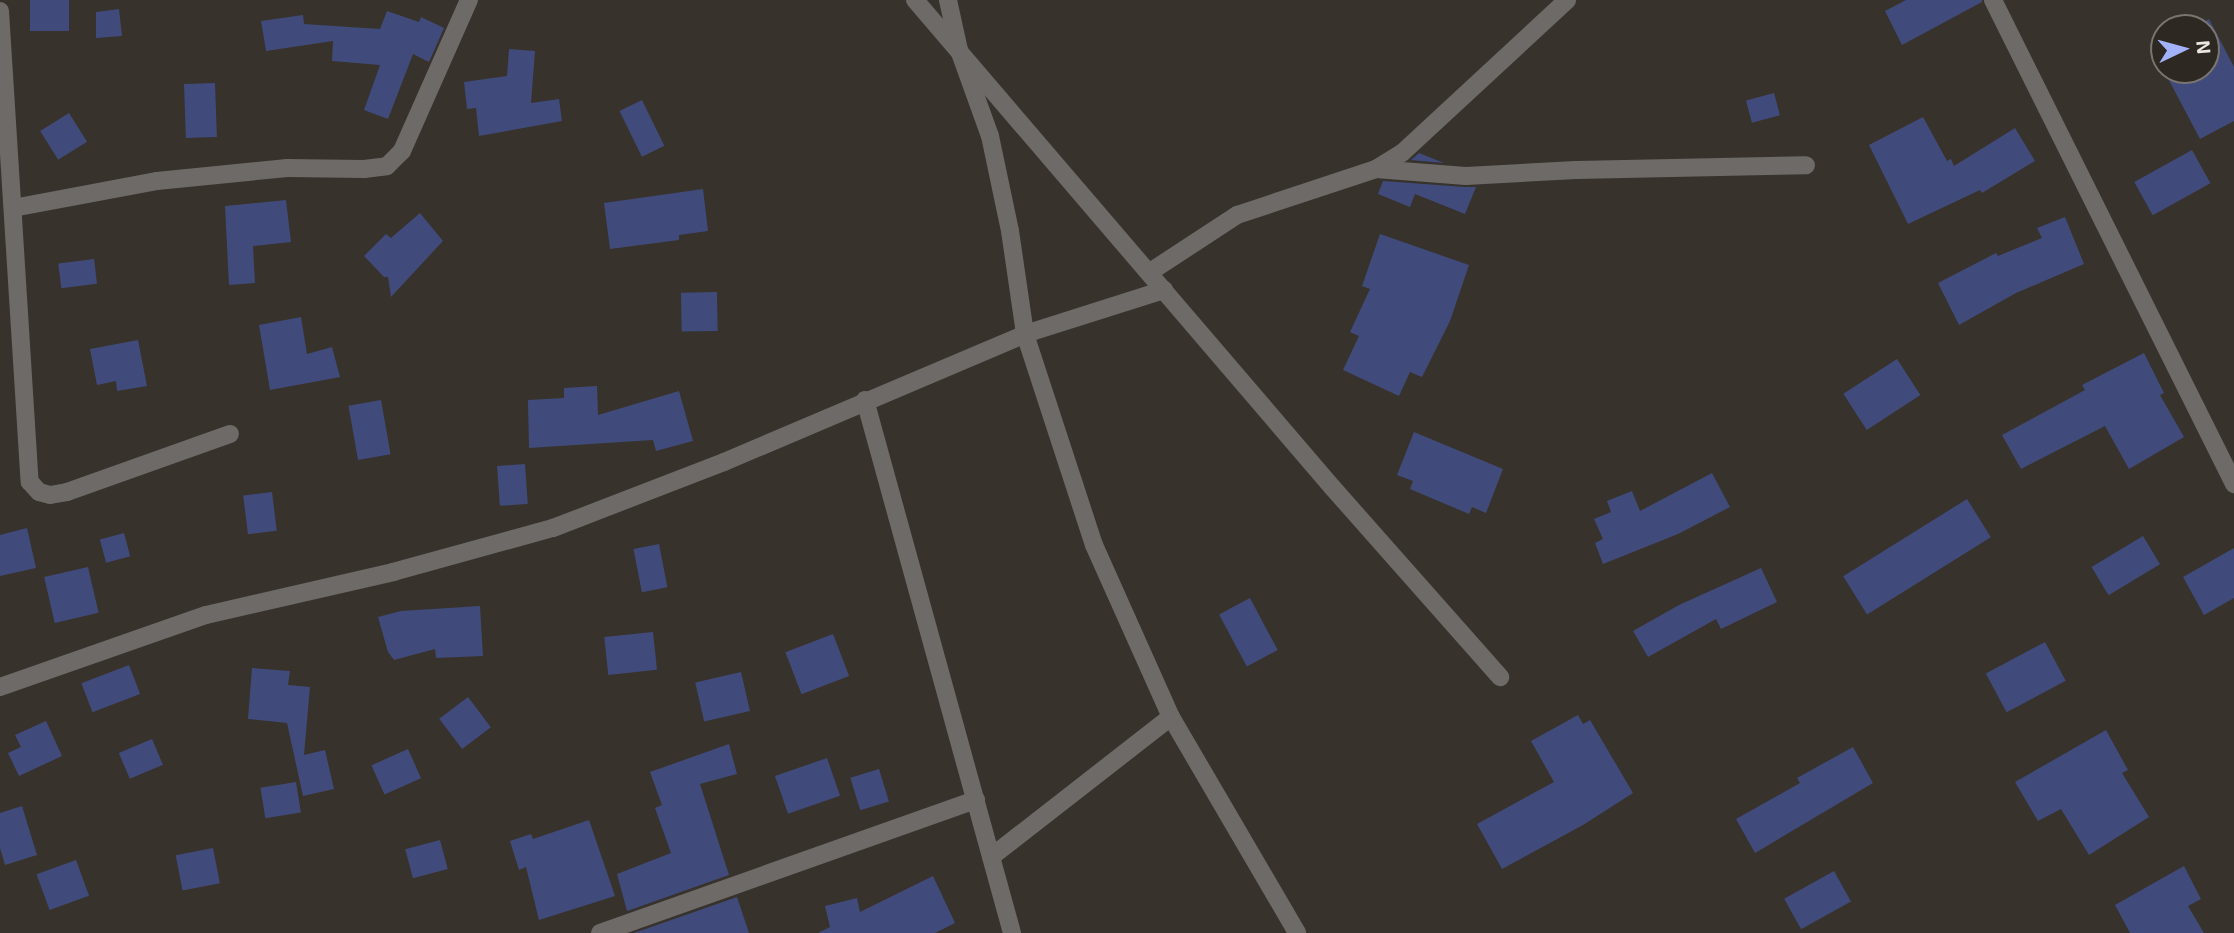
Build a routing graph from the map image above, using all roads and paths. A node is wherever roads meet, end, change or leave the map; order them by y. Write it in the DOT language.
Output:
graph roads {
  1 [pos="469,0"];
  2 [pos="915,0"];
  3 [pos="948,0"];
  4 [pos="1567,0"];
  5 [pos="1993,0"];
  6 [pos="0,11"];
  7 [pos="0,19"];
  8 [pos="959,50"];
  9 [pos="1806,165"];
  10 [pos="1376,169"];
  11 [pos="13,208"];
  12 [pos="1150,272"];
  13 [pos="1164,290"];
  14 [pos="1025,334"];
  15 [pos="866,400"];
  16 [pos="230,434"];
  17 [pos="2232,476"];
  18 [pos="1500,677"];
  19 [pos="0,687"];
  20 [pos="1171,717"];
  21 [pos="976,800"];
  22 [pos="991,857"];
  23 [pos="600,933"];
  24 [pos="1012,933"];
  25 [pos="1297,933"];
  1 -- 11 [label="street"];
  2 -- 8 [label="street"];
  3 -- 8 [label="street"];
  4 -- 10 [label="street"];
  5 -- 17 [label="street"];
  6 -- 7 [label="street"];
  7 -- 11 [label="street"];
  8 -- 12 [label="street"];
  8 -- 14 [label="street"];
  9 -- 10 [label="street"];
  10 -- 12 [label="street"];
  11 -- 16 [label="street"];
  12 -- 13 [label="street"];
  13 -- 14 [label="street"];
  13 -- 18 [label="street"];
  14 -- 15 [label="street"];
  14 -- 20 [label="street"];
  15 -- 19 [label="street"];
  15 -- 21 [label="street"];
  20 -- 22 [label="street"];
  20 -- 25 [label="street"];
  21 -- 22 [label="street"];
  21 -- 23 [label="street"];
  22 -- 24 [label="street"];
}
